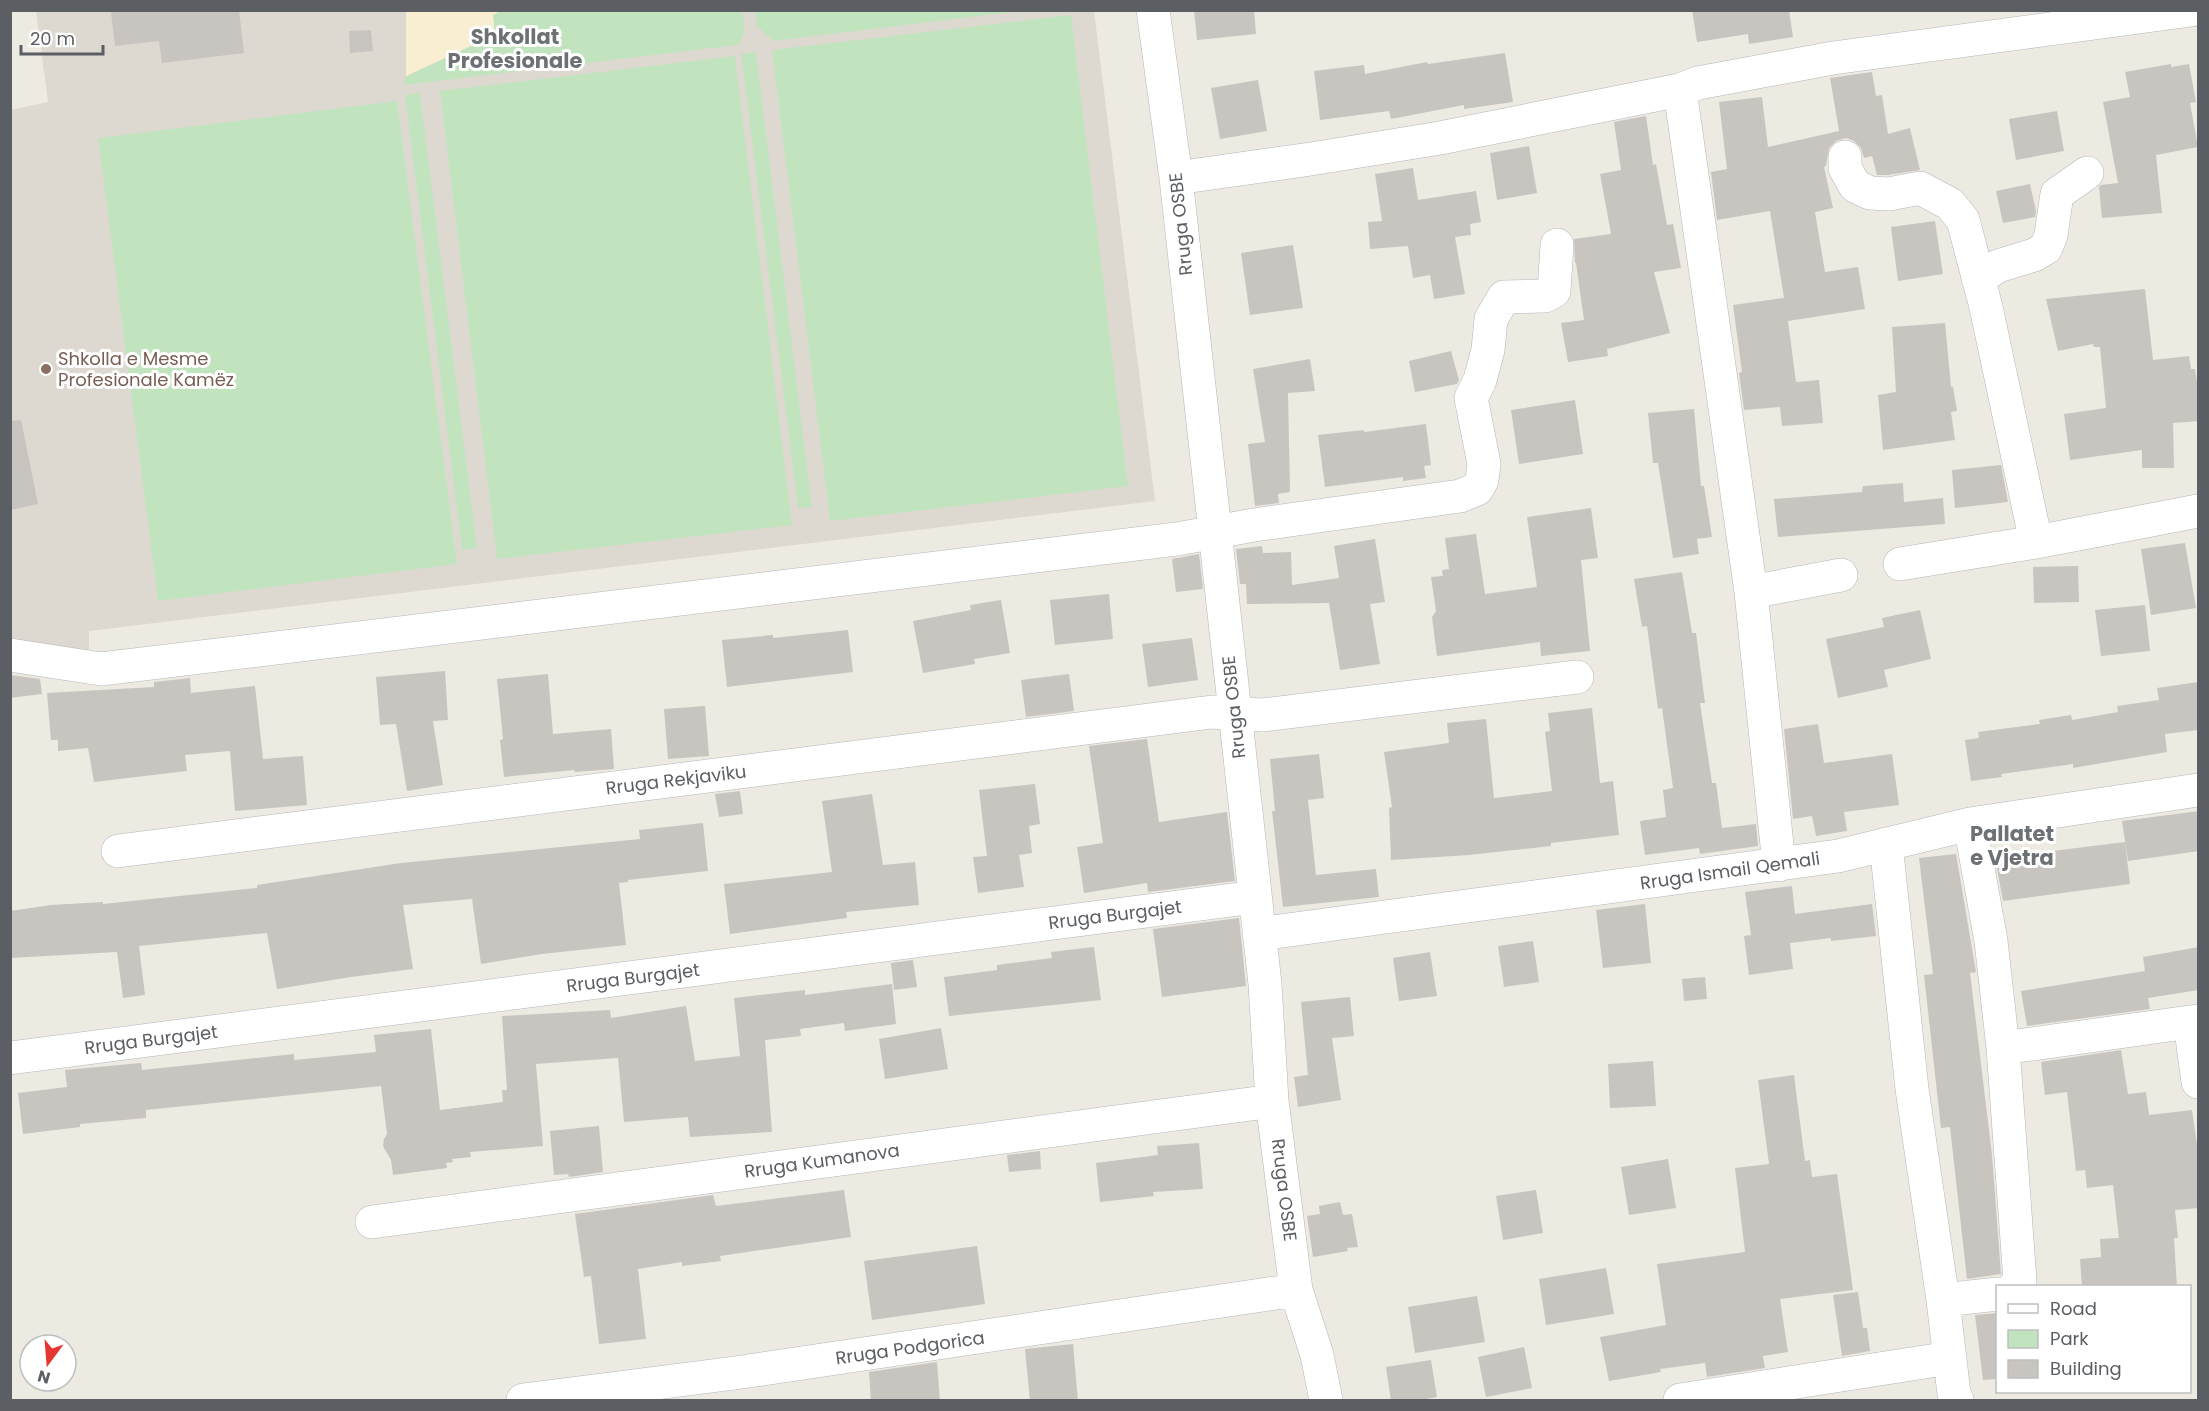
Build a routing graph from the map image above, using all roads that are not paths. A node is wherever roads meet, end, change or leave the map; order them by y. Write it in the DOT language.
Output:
graph roads {
  1 [pos="1153,10"];
  2 [pos="2191,10"];
  3 [pos="1680,90"];
  4 [pos="1845,157"];
  5 [pos="2087,173"];
  6 [pos="1176,178"];
  7 [pos="1557,245"];
  8 [pos="1978,279"];
  9 [pos="2199,510"];
  10 [pos="1215,531"];
  11 [pos="2036,542"];
  12 [pos="1900,564"];
  13 [pos="1842,575"];
  14 [pos="1751,592"];
  15 [pos="10,655"];
  16 [pos="1577,677"];
  17 [pos="1235,713"];
  18 [pos="2199,790"];
  19 [pos="1970,824"];
  20 [pos="1886,844"];
  21 [pos="118,851"];
  22 [pos="1779,865"];
  23 [pos="1255,897"];
  24 [pos="1259,934"];
  25 [pos="2194,1022"];
  26 [pos="2003,1048"];
  27 [pos="10,1058"];
  28 [pos="2199,1082"];
  29 [pos="1272,1101"];
  30 [pos="372,1222"];
  31 [pos="2017,1285"];
  32 [pos="1296,1290"];
  33 [pos="1996,1294"];
  34 [pos="1943,1300"];
  35 [pos="1950,1358"];
  36 [pos="523,1401"];
  37 [pos="1326,1401"];
  38 [pos="1680,1401"];
  39 [pos="1957,1401"];
  1 -- 6 [label="street, Rruga OSBE"];
  2 -- 3 [label="street"];
  3 -- 6 [label="street"];
  3 -- 14 [label="street"];
  4 -- 8 [label="street"];
  5 -- 8 [label="street"];
  6 -- 10 [label="street, Rruga OSBE"];
  7 -- 10 [label="street"];
  8 -- 11 [label="street"];
  9 -- 11 [label="street"];
  10 -- 15 [label="street"];
  10 -- 17 [label="street, Rruga OSBE"];
  11 -- 12 [label="street"];
  13 -- 14 [label="street"];
  14 -- 22 [label="street"];
  16 -- 17 [label="street, Rruga Rekjaviku"];
  17 -- 21 [label="street, Rruga Rekjaviku"];
  17 -- 23 [label="street, Rruga OSBE"];
  18 -- 19 [label="street, Rruga Ismail Qemali"];
  19 -- 20 [label="street, Rruga Ismail Qemali"];
  19 -- 26 [label="street"];
  20 -- 22 [label="street, Rruga Ismail Qemali"];
  20 -- 34 [label="street"];
  22 -- 24 [label="street, Rruga Ismail Qemali"];
  23 -- 24 [label="street, Rruga OSBE"];
  23 -- 27 [label="street, Rruga Burgajet"];
  24 -- 29 [label="street, Rruga OSBE"];
  25 -- 26 [label="street"];
  25 -- 28 [label="street"];
  26 -- 31 [label="street"];
  29 -- 30 [label="street, Rruga Kumanova"];
  29 -- 32 [label="street, Rruga OSBE"];
  32 -- 36 [label="street, Rruga Podgorica"];
  32 -- 37 [label="street, Rruga OSBE"];
  33 -- 34 [label="street"];
  34 -- 35 [label="street"];
  35 -- 38 [label="street"];
  35 -- 39 [label="street"];
}
